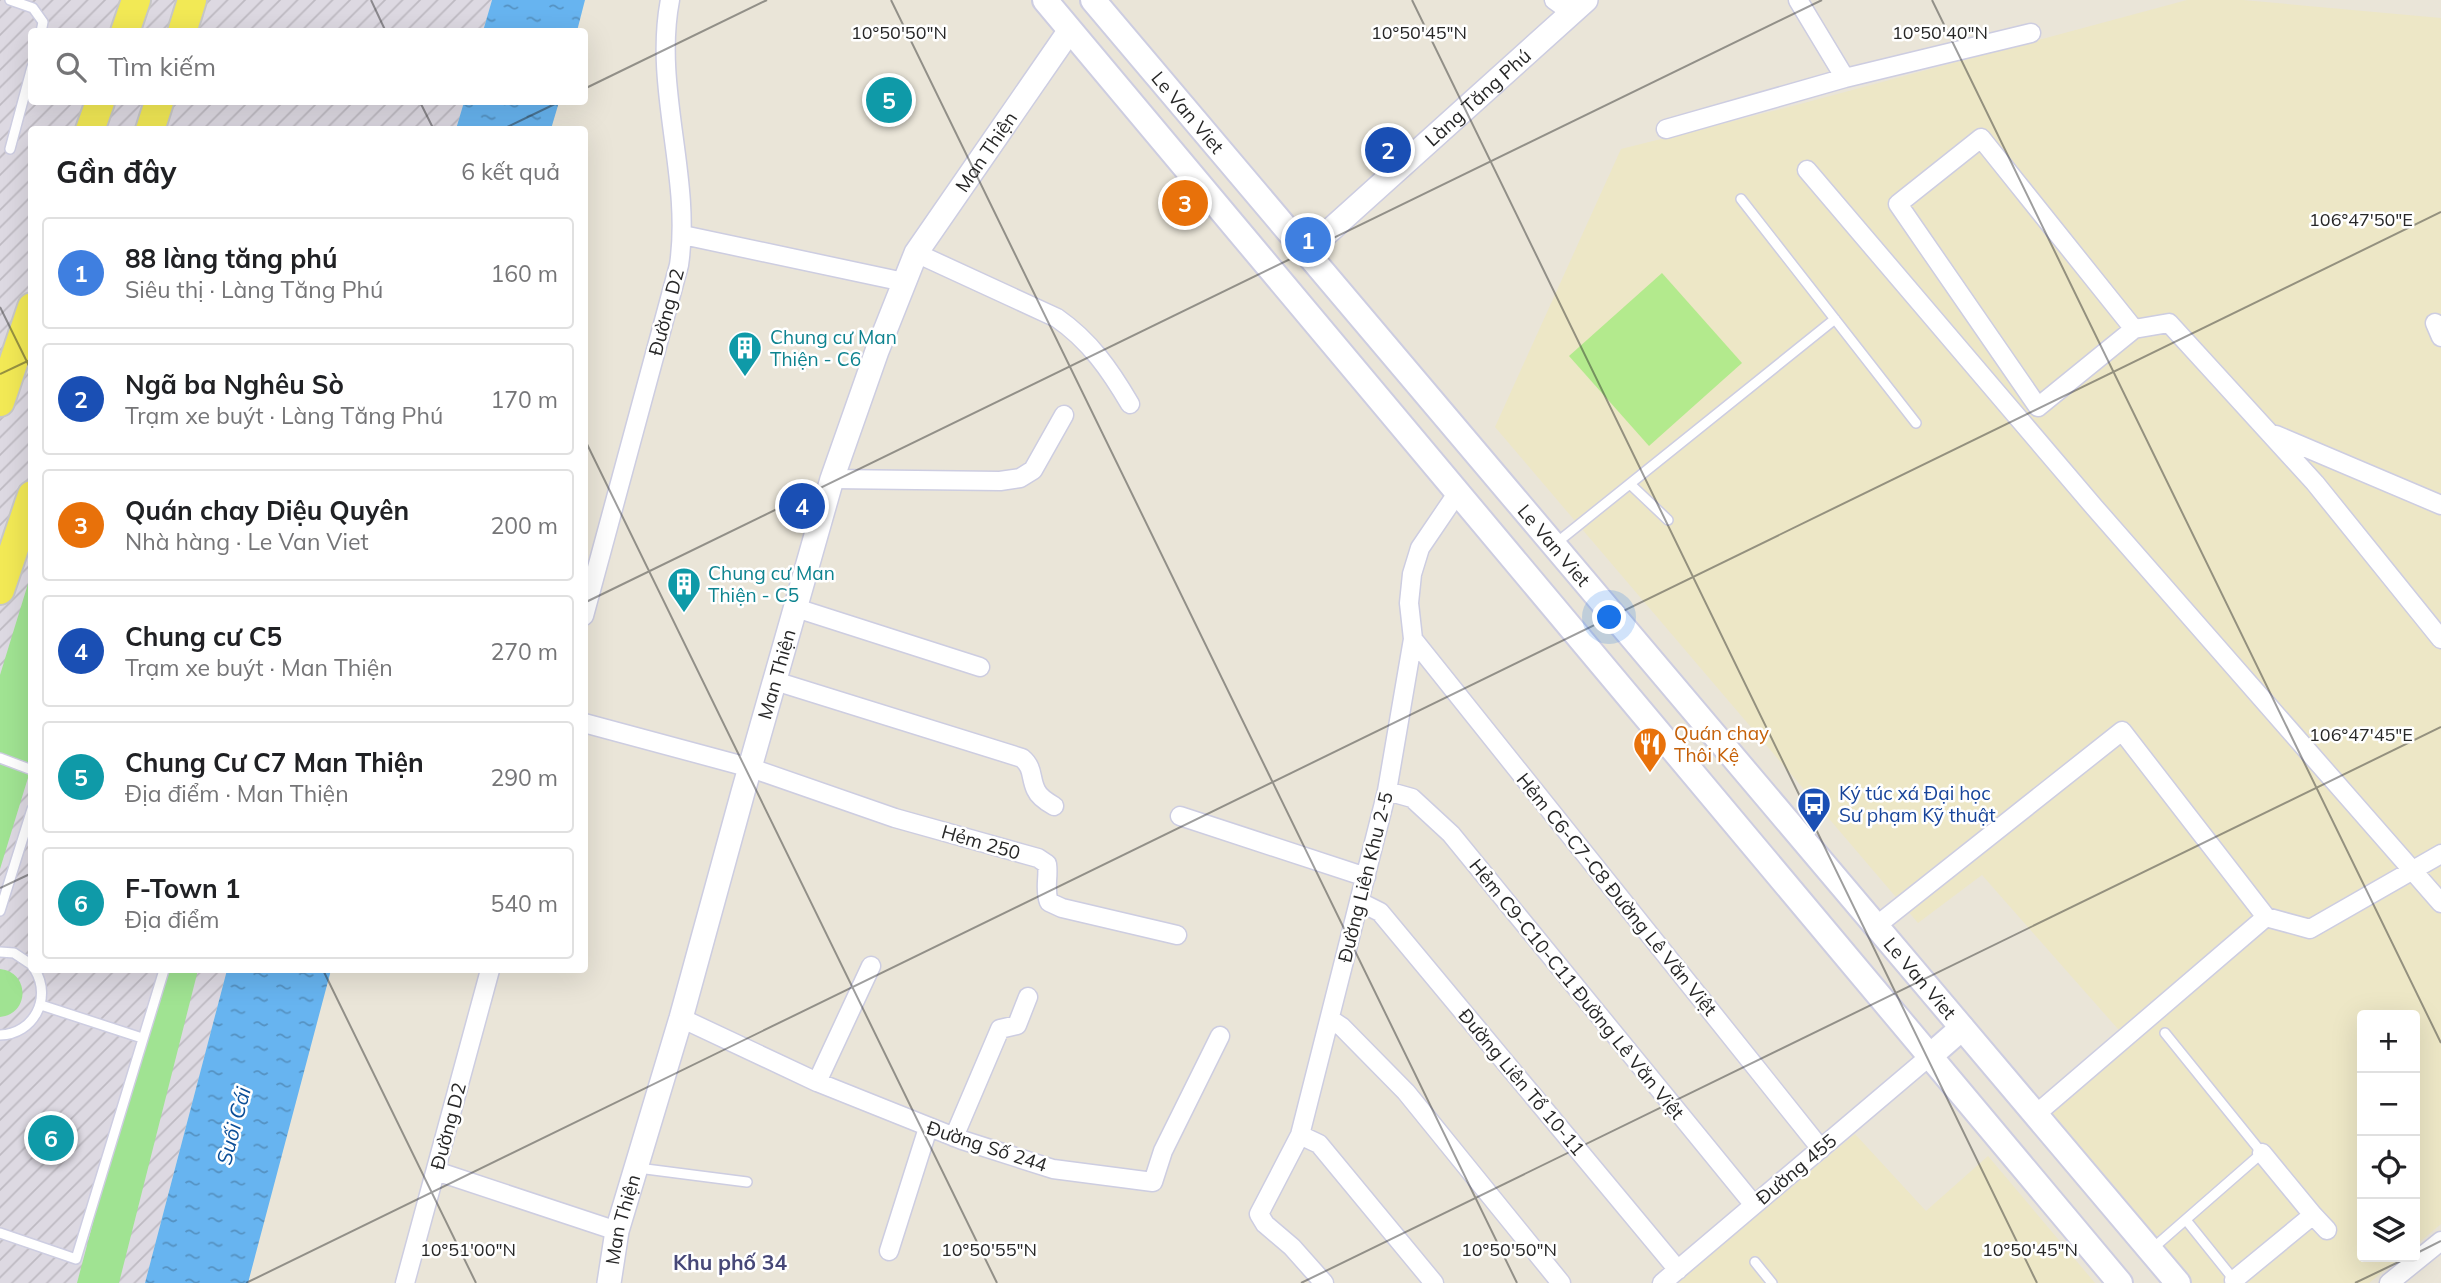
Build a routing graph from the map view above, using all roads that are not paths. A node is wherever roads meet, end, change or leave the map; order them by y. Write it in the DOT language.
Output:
graph roads {
  1 [pos="10,0"];
  2 [pos="136,0"];
  3 [pos="670,0"];
  4 [pos="1045,0"];
  5 [pos="1798,0"];
  6 [pos="192,1"];
  7 [pos="1094,1"];
  8 [pos="1571,4"];
  9 [pos="42,28"];
  10 [pos="126,28"];
  11 [pos="183,28"];
  12 [pos="1070,30"];
  13 [pos="2031,33"];
  14 [pos="1845,78"];
  15 [pos="28,86"];
  16 [pos="99,105"];
  17 [pos="158,105"];
  18 [pos="91,126"];
  19 [pos="151,126"];
  20 [pos="1666,129"];
  21 [pos="10,149"];
  22 [pos="1807,170"];
  23 [pos="1741,199"];
  24 [pos="683,235"];
  25 [pos="1306,252"];
  26 [pos="916,253"];
  27 [pos="1278,278"];
  28 [pos="904,282"];
  29 [pos="28,319"];
  30 [pos="1835,319"];
  31 [pos="2134,329"];
  32 [pos="0,402"];
  33 [pos="1130,404"];
  34 [pos="1064,415"];
  35 [pos="1916,423"];
  36 [pos="2269,433"];
  37 [pos="832,480"];
  38 [pos="1630,484"];
  39 [pos="1458,492"];
  40 [pos="2441,505"];
  41 [pos="28,507"];
  42 [pos="1668,520"];
  43 [pos="1553,545"];
  44 [pos="0,590"];
  45 [pos="588,601"];
  46 [pos="796,608"];
  47 [pos="1412,639"];
  48 [pos="2441,639"];
  49 [pos="980,667"];
  50 [pos="775,681"];
  51 [pos="588,724"];
  52 [pos="0,758"];
  53 [pos="28,768"];
  54 [pos="751,768"];
  55 [pos="1387,791"];
  56 [pos="1054,806"];
  57 [pos="1180,816"];
  58 [pos="28,822"];
  59 [pos="2441,854"];
  60 [pos="2414,871"];
  61 [pos="1366,877"];
  62 [pos="1360,902"];
  63 [pos="2441,903"];
  64 [pos="0,911"];
  65 [pos="2266,917"];
  66 [pos="1876,926"];
  67 [pos="1177,935"];
  68 [pos="0,952"];
  69 [pos="28,962"];
  70 [pos="871,966"];
  71 [pos="36,973"];
  72 [pos="163,973"];
  73 [pos="489,973"];
  74 [pos="1028,997"];
  75 [pos="41,1005"];
  76 [pos="681,1018"];
  77 [pos="1330,1019"];
  78 [pos="1962,1028"];
  79 [pos="2165,1033"];
  80 [pos="0,1035"];
  81 [pos="1220,1036"];
  82 [pos="142,1038"];
  83 [pos="1930,1056"];
  84 [pos="817,1082"];
  85 [pos="2035,1115"];
  86 [pos="928,1128"];
  87 [pos="1300,1135"];
  88 [pos="954,1137"];
  89 [pos="1821,1149"];
  90 [pos="2262,1153"];
  91 [pos="636,1168"];
  92 [pos="436,1171"];
  93 [pos="747,1182"];
  94 [pos="1754,1205"];
  95 [pos="2313,1215"];
  96 [pos="2186,1220"];
  97 [pos="2327,1230"];
  98 [pos="617,1231"];
  99 [pos="0,1233"];
  100 [pos="2441,1241"];
  101 [pos="889,1251"];
  102 [pos="2151,1251"];
  103 [pos="1755,1262"];
  104 [pos="1678,1270"];
  105 [pos="2235,1282"];
  106 [pos="405,1283"];
  107 [pos="609,1283"];
  108 [pos="1324,1283"];
  109 [pos="1434,1283"];
  110 [pos="1560,1283"];
  111 [pos="1662,1283"];
  112 [pos="1772,1283"];
  113 [pos="2120,1283"];
  114 [pos="2178,1283"];
  115 [pos="2389,1283"];
  1 -- 9 [label="lane"];
  2 -- 10 [label="main road"];
  3 -- 24 [label="street, Đường D2"];
  4 -- 12 [label="main road, Le Van Viet"];
  5 -- 14 [label="street"];
  6 -- 11 [label="main road"];
  7 -- 12 [label="main road"];
  7 -- 25 [label="main road, Le Van Viet"];
  8 -- 25 [label="street, Làng Tăng Phú"];
  12 -- 26 [label="street, Man Thiện"];
  12 -- 27 [label="main road, Le Van Viet"];
  13 -- 14 [label="street"];
  14 -- 20 [label="street"];
  15 -- 21 [label="lane"];
  16 -- 18 [label="main road"];
  17 -- 19 [label="main road"];
  22 -- 60 [label="street"];
  23 -- 30 [label="lane"];
  24 -- 28 [label="street"];
  24 -- 45 [label="street, Đường D2"];
  25 -- 27 [label="main road"];
  25 -- 43 [label="main road, Le Van Viet"];
  26 -- 28 [label="street, Man Thiện"];
  26 -- 33 [label="street"];
  27 -- 39 [label="main road, Le Van Viet"];
  28 -- 37 [label="street, Man Thiện"];
  29 -- 32 [label="main road"];
  30 -- 35 [label="lane"];
  30 -- 38 [label="lane"];
  31 -- 31 [label="street"];
  31 -- 36 [label="street"];
  34 -- 37 [label="street"];
  36 -- 40 [label="street"];
  36 -- 48 [label="street"];
  37 -- 46 [label="street, Man Thiện"];
  38 -- 42 [label="lane"];
  38 -- 43 [label="lane"];
  39 -- 47 [label="street, Đường Liên Khu 2-5"];
  39 -- 83 [label="main road, Le Van Viet"];
  41 -- 44 [label="main road"];
  43 -- 66 [label="main road, Le Van Viet"];
  46 -- 49 [label="street"];
  46 -- 50 [label="street, Man Thiện"];
  47 -- 55 [label="street, Đường Liên Khu 2-5"];
  47 -- 89 [label="street, Hẻm C6-C7-C8 Đường Lê Văn Việt"];
  50 -- 54 [label="street, Man Thiện"];
  50 -- 56 [label="street"];
  51 -- 54 [label="street"];
  52 -- 53 [label="lane"];
  54 -- 67 [label="street, Hẻm 250"];
  54 -- 76 [label="street, Man Thiện"];
  55 -- 61 [label="street, Đường Liên Khu 2-5"];
  55 -- 94 [label="street, Hẻm C9-C10-C11 Đường Lê Văn Việt"];
  57 -- 61 [label="street"];
  58 -- 64 [label="lane"];
  59 -- 60 [label="street"];
  60 -- 63 [label="street"];
  60 -- 65 [label="street"];
  61 -- 62 [label="street, Đường Liên Khu 2-5"];
  62 -- 77 [label="street, Đường Liên Khu 2-5"];
  62 -- 104 [label="street, Đường Liên Tổ 10-11"];
  65 -- 66 [label="street"];
  65 -- 85 [label="street"];
  66 -- 78 [label="main road, Le Van Viet"];
  68 -- 69 [label="lane"];
  70 -- 84 [label="street"];
  71 -- 75 [label="lane"];
  72 -- 82 [label="lane"];
  73 -- 92 [label="street, Đường D2"];
  74 -- 88 [label="street"];
  75 -- 80 [label="lane"];
  75 -- 82 [label="lane"];
  76 -- 84 [label="street, Đường Số 244"];
  76 -- 91 [label="street, Man Thiện"];
  77 -- 87 [label="street, Đường Liên Khu 2-5"];
  77 -- 110 [label="street"];
  78 -- 83 [label="main road"];
  78 -- 85 [label="main road, Le Van Viet"];
  79 -- 90 [label="lane"];
  81 -- 88 [label="street, Đường Số 244"];
  82 -- 99 [label="lane"];
  83 -- 89 [label="street, Đường 455"];
  83 -- 113 [label="main road, Le Van Viet"];
  84 -- 86 [label="street, Đường Số 244"];
  85 -- 102 [label="main road, Le Van Viet"];
  86 -- 88 [label="street, Đường Số 244"];
  86 -- 101 [label="street"];
  87 -- 108 [label="street, Đường Liên Khu 2-5"];
  87 -- 109 [label="street"];
  89 -- 94 [label="street, Đường 455"];
  90 -- 95 [label="street"];
  90 -- 96 [label="lane"];
  91 -- 93 [label="lane"];
  91 -- 98 [label="street, Man Thiện"];
  92 -- 98 [label="street"];
  92 -- 106 [label="street, Đường D2"];
  94 -- 104 [label="street, Đường 455"];
  95 -- 97 [label="street"];
  95 -- 105 [label="street"];
  96 -- 102 [label="lane"];
  96 -- 105 [label="lane"];
  98 -- 107 [label="street, Man Thiện"];
  100 -- 115 [label="street"];
  102 -- 114 [label="main road, Le Van Viet"];
  103 -- 112 [label="lane"];
  104 -- 111 [label="street, Đường 455"];
}
